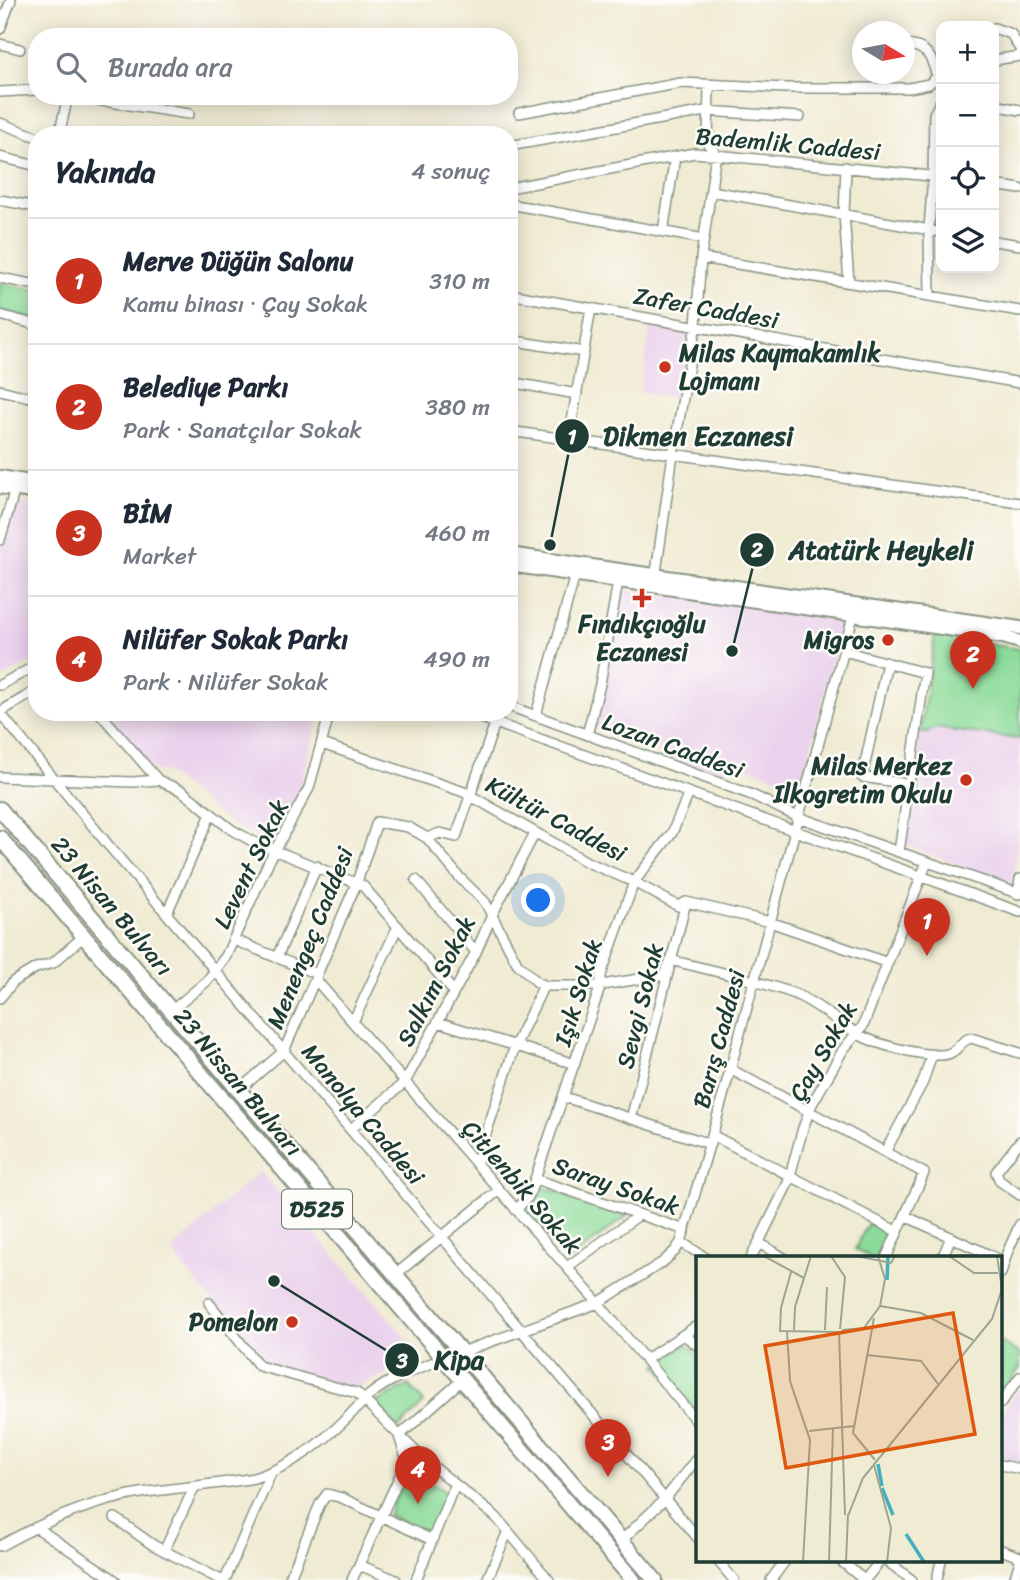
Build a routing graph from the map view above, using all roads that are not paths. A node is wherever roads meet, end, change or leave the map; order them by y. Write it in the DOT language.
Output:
graph roads {
  1 [pos="11,0"];
  2 [pos="4,10"];
  3 [pos="0,29"];
  4 [pos="999,30"];
  5 [pos="0,44"];
  6 [pos="915,46"];
  7 [pos="19,49"];
  8 [pos="1020,49"];
  9 [pos="1020,56"];
  10 [pos="999,59"];
  11 [pos="936,69"];
  12 [pos="936,77"];
  13 [pos="709,84"];
  14 [pos="28,90"];
  15 [pos="0,92"];
  16 [pos="67,105"];
  17 [pos="129,105"];
  18 [pos="999,106"];
  19 [pos="936,107"];
  20 [pos="1020,110"];
  21 [pos="708,111"];
  22 [pos="519,113"];
  23 [pos="189,114"];
  24 [pos="800,117"];
  25 [pos="0,123"];
  26 [pos="61,126"];
  27 [pos="28,134"];
  28 [pos="518,144"];
  29 [pos="716,154"];
  30 [pos="0,157"];
  31 [pos="675,157"];
  32 [pos="936,157"];
  33 [pos="28,164"];
  34 [pos="846,167"];
  35 [pos="936,177"];
  36 [pos="936,184"];
  37 [pos="518,186"];
  38 [pos="999,186"];
  39 [pos="1020,189"];
  40 [pos="711,191"];
  41 [pos="0,200"];
  42 [pos="518,204"];
  43 [pos="28,205"];
  44 [pos="844,214"];
  45 [pos="929,229"];
  46 [pos="936,231"];
  47 [pos="663,232"];
  48 [pos="704,239"];
  49 [pos="999,242"];
  50 [pos="1020,246"];
  51 [pos="702,258"];
  52 [pos="0,278"];
  53 [pos="849,282"];
  54 [pos="28,283"];
  55 [pos="518,296"];
  56 [pos="930,296"];
  57 [pos="591,308"];
  58 [pos="1020,310"];
  59 [pos="0,314"];
  60 [pos="28,322"];
  61 [pos="696,325"];
  62 [pos="518,341"];
  63 [pos="584,352"];
  64 [pos="1020,383"];
  65 [pos="518,384"];
  66 [pos="0,390"];
  67 [pos="577,394"];
  68 [pos="28,398"];
  69 [pos="518,431"];
  70 [pos="569,439"];
  71 [pos="673,454"];
  72 [pos="0,477"];
  73 [pos="28,482"];
  74 [pos="0,487"];
  75 [pos="15,489"];
  76 [pos="28,491"];
  77 [pos="1020,503"];
  78 [pos="0,540"];
  79 [pos="518,556"];
  80 [pos="518,566"];
  81 [pos="575,575"];
  82 [pos="619,576"];
  83 [pos="654,581"];
  84 [pos="855,610"];
  85 [pos="1020,628"];
  86 [pos="1020,642"];
  87 [pos="844,651"];
  88 [pos="887,663"];
  89 [pos="28,670"];
  90 [pos="0,685"];
  91 [pos="28,695"];
  92 [pos="518,709"];
  93 [pos="0,712"];
  94 [pos="536,715"];
  95 [pos="107,721"];
  96 [pos="327,721"];
  97 [pos="490,721"];
  98 [pos="495,723"];
  99 [pos="587,735"];
  100 [pos="321,744"];
  101 [pos="0,777"];
  102 [pos="54,778"];
  103 [pos="158,780"];
  104 [pos="909,783"];
  105 [pos="689,793"];
  106 [pos="471,796"];
  107 [pos="0,809"];
  108 [pos="211,814"];
  109 [pos="798,817"];
  110 [pos="795,831"];
  111 [pos="535,833"];
  112 [pos="0,838"];
  113 [pos="426,838"];
  114 [pos="275,850"];
  115 [pos="899,852"];
  116 [pos="927,862"];
  117 [pos="317,866"];
  118 [pos="921,877"];
  119 [pos="1020,879"];
  120 [pos="416,880"];
  121 [pos="357,882"];
  122 [pos="634,882"];
  123 [pos="1019,894"];
  124 [pos="686,902"];
  125 [pos="1020,912"];
  126 [pos="167,914"];
  127 [pos="493,914"];
  128 [pos="770,922"];
  129 [pos="398,926"];
  130 [pos="84,936"];
  131 [pos="234,940"];
  132 [pos="476,952"];
  133 [pos="277,957"];
  134 [pos="671,960"];
  135 [pos="888,963"];
  136 [pos="216,971"];
  137 [pos="316,976"];
  138 [pos="754,981"];
  139 [pos="544,985"];
  140 [pos="601,985"];
  141 [pos="454,992"];
  142 [pos="0,998"];
  143 [pos="171,1011"];
  144 [pos="353,1022"];
  145 [pos="438,1022"];
  146 [pos="857,1034"];
  147 [pos="515,1046"];
  148 [pos="284,1051"];
  149 [pos="1020,1053"];
  150 [pos="932,1054"];
  151 [pos="575,1064"];
  152 [pos="730,1069"];
  153 [pos="405,1082"];
  154 [pos="238,1091"];
  155 [pos="564,1097"];
  156 [pos="809,1111"];
  157 [pos="631,1119"];
  158 [pos="351,1129"];
  159 [pos="711,1140"];
  160 [pos="1020,1141"];
  161 [pos="885,1152"];
  162 [pos="477,1164"];
  163 [pos="791,1176"];
  164 [pos="535,1179"];
  165 [pos="499,1190"];
  166 [pos="1020,1195"];
  167 [pos="516,1210"];
  168 [pos="639,1214"];
  169 [pos="905,1216"];
  170 [pos="1020,1224"];
  171 [pos="685,1230"];
  172 [pos="898,1232"];
  173 [pos="441,1237"];
  174 [pos="951,1237"];
  175 [pos="681,1242"];
  176 [pos="759,1243"];
  177 [pos="703,1256"];
  178 [pos="752,1256"];
  179 [pos="781,1256"];
  180 [pos="887,1256"];
  181 [pos="943,1256"];
  182 [pos="991,1256"];
  183 [pos="1002,1256"];
  184 [pos="567,1268"];
  185 [pos="396,1275"];
  186 [pos="209,1303"];
  187 [pos="598,1303"];
  188 [pos="696,1326"];
  189 [pos="520,1331"];
  190 [pos="684,1335"];
  191 [pos="696,1344"];
  192 [pos="462,1352"];
  193 [pos="444,1358"];
  194 [pos="645,1360"];
  195 [pos="1020,1377"];
  196 [pos="463,1379"];
  197 [pos="365,1400"];
  198 [pos="1002,1402"];
  199 [pos="696,1421"];
  200 [pos="399,1437"];
  201 [pos="696,1460"];
  202 [pos="1002,1465"];
  203 [pos="1020,1469"];
  204 [pos="271,1473"];
  205 [pos="455,1484"];
  206 [pos="194,1488"];
  207 [pos="665,1499"];
  208 [pos="380,1516"];
  209 [pos="116,1518"];
  210 [pos="37,1528"];
  211 [pos="508,1531"];
  212 [pos="696,1536"];
  213 [pos="432,1540"];
  214 [pos="621,1541"];
  215 [pos="0,1546"];
  216 [pos="1002,1550"];
  217 [pos="164,1551"];
  218 [pos="1020,1559"];
  219 [pos="719,1562"];
  220 [pos="784,1562"];
  221 [pos="842,1562"];
  222 [pos="879,1562"];
  223 [pos="888,1562"];
  224 [pos="941,1562"];
  225 [pos="359,1565"];
  226 [pos="114,1580"];
  227 [pos="223,1580"];
  228 [pos="289,1580"];
  229 [pos="352,1580"];
  230 [pos="396,1580"];
  231 [pos="416,1580"];
  232 [pos="487,1580"];
  233 [pos="549,1580"];
  234 [pos="633,1580"];
  235 [pos="655,1580"];
  236 [pos="734,1580"];
  237 [pos="771,1580"];
  238 [pos="865,1580"];
  239 [pos="912,1580"];
  240 [pos="937,1580"];
  241 [pos="1014,1580"];
  1 -- 2 [label="street"];
  2 -- 3 [label="street"];
  4 -- 8 [label="street"];
  5 -- 7 [label="street"];
  6 -- 11 [label="street"];
  9 -- 10 [label="street"];
  12 -- 13 [label="street"];
  13 -- 21 [label="street"];
  13 -- 22 [label="street"];
  14 -- 15 [label="street"];
  16 -- 26 [label="street"];
  17 -- 23 [label="street"];
  18 -- 20 [label="street"];
  19 -- 32 [label="street"];
  21 -- 24 [label="street"];
  21 -- 28 [label="street"];
  21 -- 29 [label="street"];
  25 -- 27 [label="street"];
  29 -- 31 [label="street, Bademlik Caddesi"];
  29 -- 34 [label="street, Bademlik Caddesi"];
  29 -- 40 [label="street"];
  30 -- 33 [label="street"];
  31 -- 37 [label="street, Bademlik Caddesi"];
  31 -- 47 [label="street"];
  34 -- 35 [label="street, Bademlik Caddesi"];
  34 -- 44 [label="street"];
  36 -- 45 [label="street"];
  38 -- 39 [label="street"];
  40 -- 44 [label="street"];
  40 -- 48 [label="street"];
  41 -- 43 [label="street"];
  42 -- 47 [label="street"];
  44 -- 45 [label="street"];
  44 -- 53 [label="street"];
  45 -- 46 [label="street"];
  45 -- 56 [label="street"];
  47 -- 48 [label="street"];
  48 -- 51 [label="street"];
  49 -- 50 [label="street"];
  51 -- 53 [label="street"];
  51 -- 61 [label="street"];
  52 -- 54 [label="street"];
  53 -- 56 [label="street"];
  55 -- 57 [label="street, Zafer Caddesi"];
  56 -- 58 [label="street"];
  57 -- 61 [label="street, Zafer Caddesi"];
  57 -- 63 [label="street"];
  59 -- 60 [label="street"];
  61 -- 64 [label="street, Zafer Caddesi"];
  61 -- 71 [label="street"];
  62 -- 63 [label="street"];
  63 -- 67 [label="street"];
  65 -- 67 [label="street"];
  66 -- 68 [label="street"];
  67 -- 70 [label="street"];
  69 -- 70 [label="street"];
  70 -- 71 [label="street"];
  71 -- 77 [label="street"];
  71 -- 83 [label="street"];
  72 -- 73 [label="main road"];
  74 -- 75 [label="main road"];
  75 -- 76 [label="main road"];
  75 -- 78 [label="street"];
  79 -- 82 [label="main road"];
  80 -- 81 [label="main road"];
  81 -- 82 [label="main road"];
  81 -- 94 [label="street"];
  82 -- 83 [label="main road"];
  82 -- 99 [label="street"];
  83 -- 84 [label="main road"];
  84 -- 85 [label="main road"];
  84 -- 86 [label="main road"];
  84 -- 87 [label="street, Barış Caddesi"];
  87 -- 88 [label="street"];
  87 -- 109 [label="street, Barış Caddesi"];
  88 -- 104 [label="street"];
  88 -- 104 [label="street"];
  89 -- 90 [label="street"];
  91 -- 93 [label="street"];
  92 -- 94 [label="street, Lozan Caddesi"];
  93 -- 102 [label="street, Manolya Caddesi"];
  94 -- 99 [label="street, Lozan Caddesi"];
  95 -- 103 [label="street"];
  96 -- 100 [label="street, Levent Sokak"];
  97 -- 98 [label="street"];
  98 -- 105 [label="street"];
  98 -- 106 [label="street"];
  99 -- 109 [label="street, Lozan Caddesi"];
  100 -- 106 [label="street, Kültür Caddesi"];
  100 -- 114 [label="street, Levent Sokak"];
  101 -- 102 [label="street"];
  102 -- 103 [label="street"];
  102 -- 126 [label="street, Manolya Caddesi"];
  103 -- 108 [label="street"];
  104 -- 115 [label="street"];
  105 -- 110 [label="street"];
  105 -- 122 [label="street, Işık Sokak"];
  106 -- 111 [label="street, Kültür Caddesi"];
  106 -- 113 [label="street"];
  107 -- 143 [label="highway, 23 Nisan Bulvarı / D525"];
  108 -- 114 [label="street"];
  108 -- 126 [label="street"];
  109 -- 110 [label="street, Barış Caddesi"];
  109 -- 115 [label="street, Lozan Caddesi"];
  110 -- 118 [label="street"];
  110 -- 128 [label="street, Barış Caddesi"];
  111 -- 122 [label="street, Kültür Caddesi"];
  111 -- 127 [label="street, Salkım Sokak"];
  112 -- 130 [label="highway, 23 Nissan Bulvarı / D525"];
  113 -- 121 [label="street, Menengeç Caddesi"];
  113 -- 127 [label="street"];
  114 -- 117 [label="street"];
  114 -- 131 [label="street, Levent Sokak"];
  115 -- 116 [label="street, Lozan Caddesi"];
  116 -- 118 [label="street, Çay Sokak"];
  116 -- 123 [label="street, Lozan Caddesi"];
  117 -- 121 [label="street"];
  117 -- 133 [label="street"];
  118 -- 125 [label="street"];
  118 -- 135 [label="street, Çay Sokak"];
  119 -- 123 [label="street"];
  120 -- 132 [label="street"];
  121 -- 129 [label="street"];
  121 -- 137 [label="street, Menengeç Caddesi"];
  122 -- 124 [label="street, Kültür Caddesi"];
  122 -- 140 [label="street, Işık Sokak"];
  124 -- 128 [label="street, Kültür Caddesi"];
  124 -- 134 [label="street, Sevgi Sokak"];
  126 -- 136 [label="street, Manolya Caddesi"];
  127 -- 132 [label="street, Salkım Sokak"];
  127 -- 139 [label="street"];
  128 -- 135 [label="street, Kültür Caddesi"];
  128 -- 138 [label="street, Barış Caddesi"];
  129 -- 141 [label="street"];
  129 -- 144 [label="street"];
  130 -- 142 [label="street"];
  130 -- 193 [label="highway, 23 Nissan Bulvarı / D525"];
  131 -- 133 [label="street"];
  131 -- 136 [label="street, Levent Sokak"];
  132 -- 141 [label="street, Salkım Sokak"];
  133 -- 137 [label="street"];
  134 -- 138 [label="street"];
  134 -- 140 [label="street"];
  134 -- 157 [label="street, Sevgi Sokak"];
  135 -- 146 [label="street, Çay Sokak"];
  136 -- 143 [label="street, Levent Sokak"];
  136 -- 148 [label="street, Manolya Caddesi"];
  137 -- 144 [label="street, Çitlenbik Sokak"];
  137 -- 148 [label="street, Menengeç Caddesi"];
  138 -- 146 [label="street"];
  138 -- 152 [label="street, Barış Caddesi"];
  139 -- 140 [label="street"];
  139 -- 147 [label="street"];
  140 -- 151 [label="street, Işık Sokak"];
  141 -- 145 [label="street, Salkım Sokak"];
  143 -- 154 [label="highway, 23 Nisan Bulvarı / D525"];
  144 -- 153 [label="street, Çitlenbik Sokak"];
  145 -- 147 [label="street"];
  145 -- 153 [label="street, Salkım Sokak"];
  146 -- 150 [label="street"];
  146 -- 156 [label="street, Çay Sokak"];
  147 -- 151 [label="street"];
  147 -- 162 [label="street"];
  148 -- 154 [label="street, Menengeç Caddesi"];
  148 -- 158 [label="street, Manolya Caddesi"];
  149 -- 150 [label="street"];
  150 -- 161 [label="street"];
  151 -- 155 [label="street, Işık Sokak"];
  152 -- 156 [label="street"];
  152 -- 159 [label="street, Barış Caddesi"];
  153 -- 158 [label="street, Salkım Sokak"];
  153 -- 162 [label="street, Çitlenbik Sokak"];
  154 -- 185 [label="highway, 23 Nisan Bulvarı / D525"];
  155 -- 157 [label="street"];
  155 -- 164 [label="street, Işık Sokak"];
  156 -- 161 [label="street"];
  156 -- 163 [label="street, Çay Sokak"];
  157 -- 159 [label="street"];
  158 -- 173 [label="street, Manolya Caddesi"];
  159 -- 163 [label="street"];
  159 -- 171 [label="street, Barış Caddesi"];
  160 -- 166 [label="street"];
  161 -- 169 [label="street"];
  162 -- 165 [label="street, Çitlenbik Sokak"];
  163 -- 172 [label="street"];
  163 -- 176 [label="street, Çay Sokak"];
  164 -- 167 [label="street, Işık Sokak"];
  164 -- 168 [label="street, Saray Sokak"];
  165 -- 167 [label="street, Çitlenbik Sokak"];
  165 -- 173 [label="street"];
  167 -- 184 [label="street, Çitlenbik Sokak"];
  168 -- 171 [label="street, Saray Sokak"];
  168 -- 184 [label="street"];
  169 -- 172 [label="street"];
  169 -- 174 [label="street"];
  170 -- 183 [label="street"];
  171 -- 175 [label="street, Barış Caddesi"];
  172 -- 180 [label="street"];
  173 -- 185 [label="street"];
  173 -- 189 [label="street, Manolya Caddesi"];
  174 -- 181 [label="street"];
  174 -- 182 [label="street"];
  175 -- 177 [label="street"];
  175 -- 187 [label="street, Barış Caddesi"];
  176 -- 178 [label="street, Çay Sokak"];
  176 -- 179 [label="street"];
  184 -- 187 [label="street, Çitlenbik Sokak"];
  185 -- 192 [label="highway, 23 Nisan Bulvarı / D525"];
  186 -- 197 [label="street"];
  187 -- 189 [label="street, Barış Caddesi"];
  187 -- 194 [label="street, Çitlenbik Sokak"];
  188 -- 190 [label="street"];
  189 -- 192 [label="street, Barış Caddesi"];
  189 -- 207 [label="street, Manolya Caddesi"];
  190 -- 191 [label="street"];
  190 -- 194 [label="street"];
  192 -- 214 [label="highway, D525"];
  193 -- 196 [label="highway, 23 Nissan Bulvarı / D525"];
  193 -- 197 [label="street"];
  194 -- 199 [label="street, Çitlenbik Sokak"];
  195 -- 198 [label="street"];
  196 -- 200 [label="street"];
  196 -- 234 [label="highway, 23 Nissan Bulvarı / D525"];
  197 -- 200 [label="street"];
  197 -- 204 [label="street"];
  200 -- 205 [label="street"];
  200 -- 208 [label="street"];
  201 -- 207 [label="street"];
  202 -- 203 [label="street"];
  204 -- 206 [label="street"];
  204 -- 227 [label="street"];
  205 -- 211 [label="street"];
  205 -- 213 [label="street"];
  206 -- 210 [label="street"];
  206 -- 217 [label="street"];
  207 -- 212 [label="street, Manolya Caddesi"];
  207 -- 214 [label="street"];
  208 -- 213 [label="street"];
  208 -- 225 [label="street"];
  208 -- 228 [label="street"];
  209 -- 217 [label="street"];
  210 -- 215 [label="street"];
  210 -- 226 [label="street"];
  211 -- 232 [label="street"];
  211 -- 233 [label="street"];
  213 -- 231 [label="street"];
  214 -- 235 [label="highway, D525"];
  216 -- 218 [label="street"];
  217 -- 227 [label="street"];
  218 -- 241 [label="street"];
  219 -- 236 [label="street"];
  220 -- 237 [label="street"];
  221 -- 238 [label="street"];
  222 -- 238 [label="street"];
  223 -- 239 [label="street"];
  224 -- 240 [label="street"];
  225 -- 229 [label="street"];
  225 -- 230 [label="street"];
}
